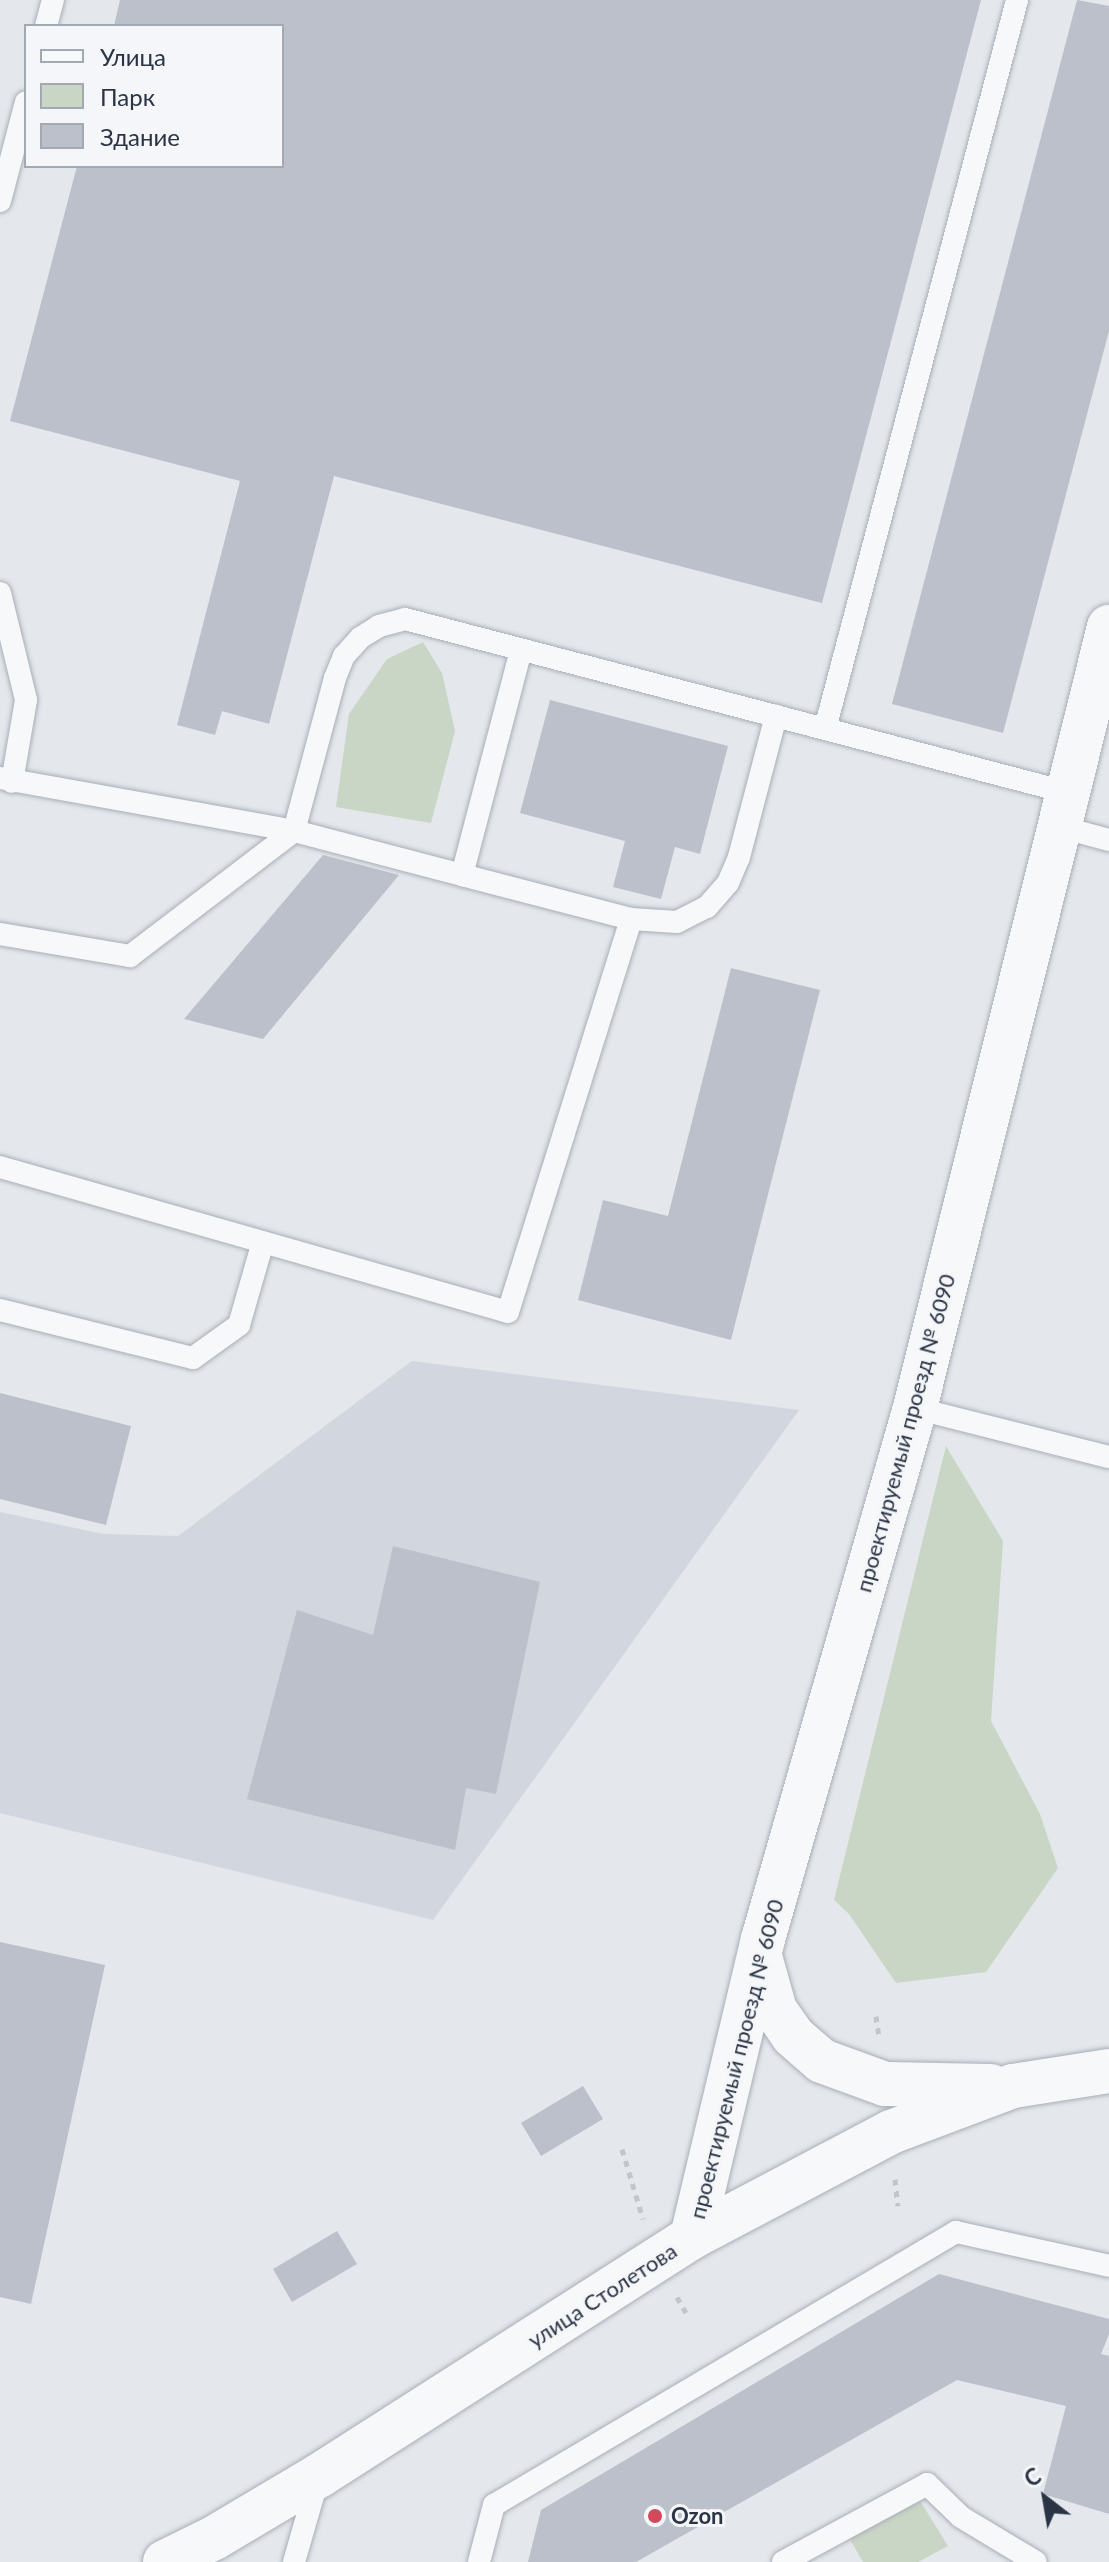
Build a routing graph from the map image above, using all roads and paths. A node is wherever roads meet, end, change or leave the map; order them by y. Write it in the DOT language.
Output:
graph roads {
  1 [pos="53,0"];
  2 [pos="1017,0"];
  3 [pos="47,24"];
  4 [pos="24,110"];
  5 [pos="0,201"];
  6 [pos="0,593"];
  7 [pos="1109,627"];
  8 [pos="521,650"];
  9 [pos="776,716"];
  10 [pos="825,729"];
  11 [pos="6,780"];
  12 [pos="1062,809"];
  13 [pos="294,831"];
  14 [pos="1109,840"];
  15 [pos="462,875"];
  16 [pos="631,919"];
  17 [pos="0,934"];
  18 [pos="0,1167"];
  19 [pos="263,1242"];
  20 [pos="0,1310"];
  21 [pos="915,1408"];
  22 [pos="1109,1457"];
  23 [pos="760,1958"];
  24 [pos="1109,2071"];
  25 [pos="1013,2086"];
  26 [pos="692,2237"];
  27 [pos="1109,2266"];
  28 [pos="320,2475"];
  29 [pos="165,2562"];
  30 [pos="294,2562"];
  31 [pos="479,2562"];
  32 [pos="783,2562"];
  33 [pos="1036,2562"];
  1 -- 3 [label="lane"];
  2 -- 10 [label="lane"];
  4 -- 5 [label="lane"];
  6 -- 11 [label="lane"];
  7 -- 12 [label="street, проектируемый проезд № 6090"];
  8 -- 9 [label="lane"];
  8 -- 13 [label="lane"];
  8 -- 15 [label="lane"];
  9 -- 10 [label="lane"];
  9 -- 16 [label="lane"];
  10 -- 12 [label="lane"];
  11 -- 13 [label="lane"];
  12 -- 14 [label="lane"];
  12 -- 21 [label="street, проектируемый проезд № 6090"];
  13 -- 15 [label="lane"];
  13 -- 17 [label="lane"];
  15 -- 16 [label="lane"];
  16 -- 19 [label="lane"];
  18 -- 19 [label="lane"];
  19 -- 20 [label="lane"];
  21 -- 22 [label="lane"];
  21 -- 23 [label="street, проектируемый проезд № 6090"];
  23 -- 25 [label="street"];
  23 -- 26 [label="street, проектируемый проезд № 6090"];
  24 -- 25 [label="street, улица Столетова"];
  25 -- 26 [label="street, улица Столетова"];
  26 -- 28 [label="street, улица Столетова"];
  27 -- 31 [label="lane"];
  28 -- 29 [label="street, улица Столетова"];
  28 -- 30 [label="lane"];
  32 -- 33 [label="lane"];
}
